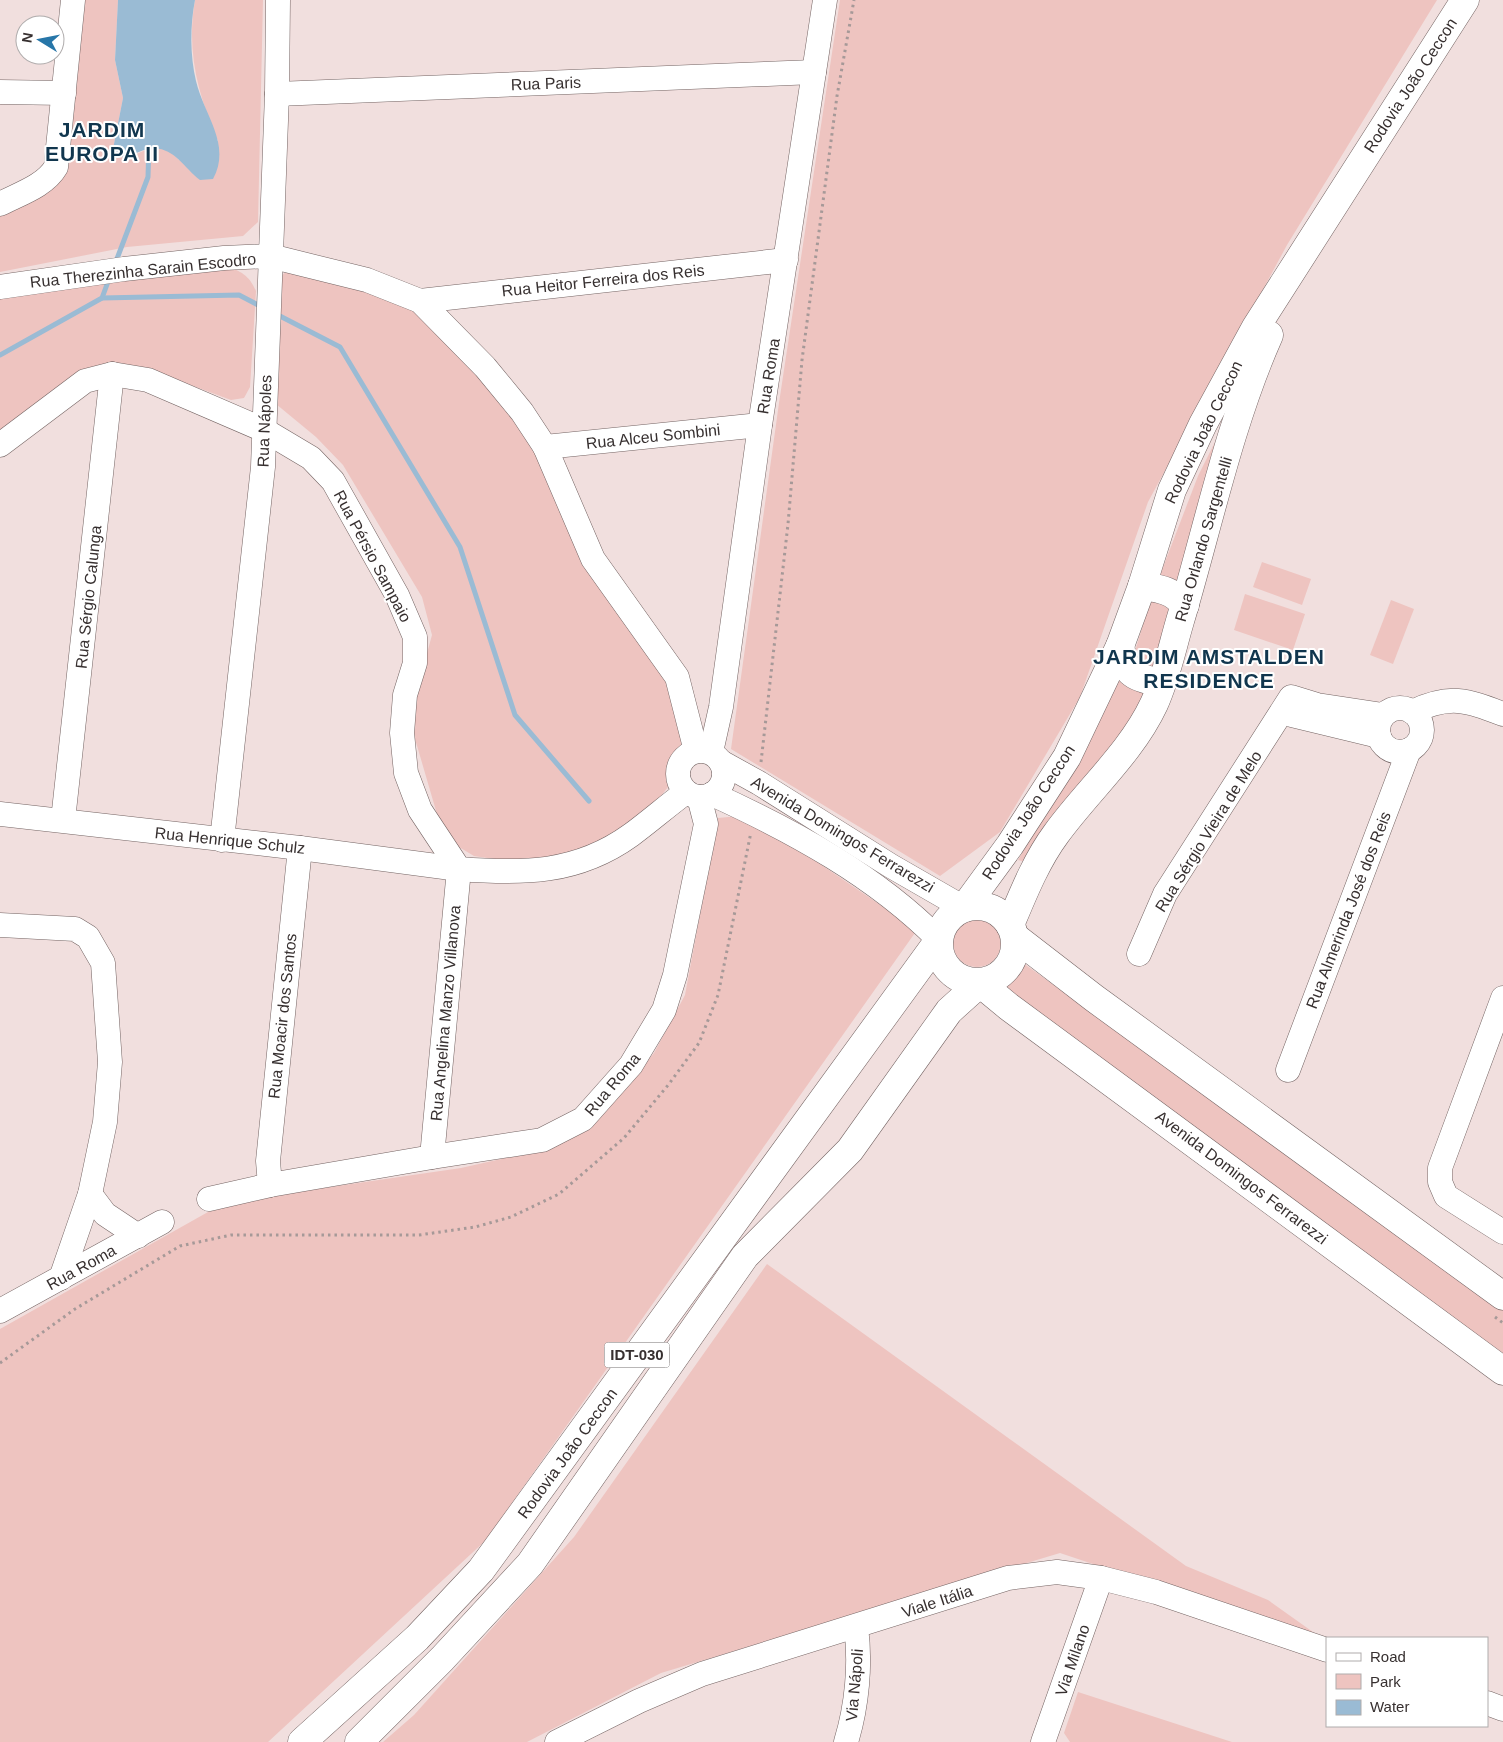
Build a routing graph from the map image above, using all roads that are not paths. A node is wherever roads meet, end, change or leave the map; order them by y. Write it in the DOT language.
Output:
graph roads {
  1 [pos="72,0"];
  2 [pos="278,0"];
  3 [pos="825,0"];
  4 [pos="1465,0"];
  5 [pos="814,72"];
  6 [pos="0,92"];
  7 [pos="64,93"];
  8 [pos="277,94"];
  9 [pos="0,204"];
  10 [pos="1311,240"];
  11 [pos="270,256"];
  12 [pos="786,260"];
  13 [pos="0,287"];
  14 [pos="420,301"];
  15 [pos="112,374"];
  16 [pos="760,425"];
  17 [pos="264,430"];
  18 [pos="0,445"];
  19 [pos="545,447"];
  20 [pos="1142,586"];
  21 [pos="1185,605"];
  22 [pos="1120,646"];
  23 [pos="1161,683"];
  24 [pos="1503,714"];
  25 [pos="1417,720"];
  26 [pos="1381,726"];
  27 [pos="1409,750"];
  28 [pos="710,755"];
  29 [pos="699,794"];
  30 [pos="0,814"];
  31 [pos="63,820"];
  32 [pos="222,840"];
  33 [pos="300,848"];
  34 [pos="459,869"];
  35 [pos="964,908"];
  36 [pos="0,925"];
  37 [pos="1012,931"];
  38 [pos="939,940"];
  39 [pos="1139,954"];
  40 [pos="980,983"];
  41 [pos="1503,998"];
  42 [pos="1288,1070"];
  43 [pos="432,1157"];
  44 [pos="270,1185"];
  45 [pos="90,1194"];
  46 [pos="209,1199"];
  47 [pos="162,1222"];
  48 [pos="1503,1232"];
  49 [pos="138,1236"];
  50 [pos="61,1278"];
  51 [pos="1503,1296"];
  52 [pos="0,1311"];
  53 [pos="1503,1371"];
  54 [pos="481,1570"];
  55 [pos="1100,1578"];
  56 [pos="503,1592"];
  57 [pos="856,1627"];
  58 [pos="1326,1650"];
  59 [pos="1488,1703"];
  60 [pos="1503,1709"];
  61 [pos="302,1742"];
  62 [pos="359,1742"];
  63 [pos="557,1742"];
  64 [pos="846,1742"];
  65 [pos="1043,1742"];
  1 -- 7 [label="street"];
  2 -- 8 [label="street, Rua Nápoles"];
  3 -- 5 [label="street, Rua Roma"];
  4 -- 10 [label="main road, Rodovia João Ceccon"];
  5 -- 8 [label="street, Rua Paris"];
  5 -- 12 [label="street, Rua Roma"];
  6 -- 7 [label="street"];
  7 -- 9 [label="street"];
  8 -- 11 [label="street, Rua Nápoles"];
  10 -- 20 [label="main road, Rodovia João Ceccon"];
  10 -- 21 [label="main road, Rua Orlando Sargentelli"];
  11 -- 13 [label="street, Rua Therezinha Sarain Escodro"];
  11 -- 14 [label="street, Rua Therezinha Sarain Escodro"];
  11 -- 17 [label="street, Rua Nápoles"];
  12 -- 14 [label="street, Rua Heitor Ferreira dos Reis"];
  12 -- 16 [label="street, Rua Roma"];
  14 -- 19 [label="street, Rua Therezinha Sarain Escodro"];
  15 -- 17 [label="street, Rua Pérsio Sampaio"];
  15 -- 18 [label="street, Rua Pérsio Sampaio"];
  15 -- 31 [label="street, Rua Sérgio Calunga"];
  16 -- 19 [label="street, Rua Alceu Sombini"];
  16 -- 28 [label="street, Rua Roma"];
  17 -- 32 [label="street, Rua Nápoles"];
  17 -- 34 [label="street, Rua Pérsio Sampaio"];
  19 -- 28 [label="street, Rua Therezinha Sarain Escodro"];
  20 -- 21 [label="main road"];
  20 -- 22 [label="main road, Rodovia João Ceccon"];
  21 -- 23 [label="main road, Rua Orlando Sargentelli"];
  22 -- 23 [label="main road"];
  22 -- 35 [label="main road, Rodovia João Ceccon"];
  23 -- 37 [label="main road, Rua Orlando Sargentelli"];
  24 -- 25 [label="street"];
  25 -- 26 [label="street"];
  25 -- 27 [label="street"];
  26 -- 27 [label="street"];
  26 -- 39 [label="street, Rua Sérgio Vieira de Melo"];
  27 -- 42 [label="street, Rua Almerinda José dos Reis"];
  28 -- 29 [label="street, Rua Roma"];
  28 -- 29 [label="street, Rua Roma"];
  28 -- 35 [label="street, Avenida Domingos Ferrarezzi"];
  29 -- 34 [label="street"];
  29 -- 38 [label="street, Avenida Domingos Ferrarezzi"];
  29 -- 43 [label="street, Rua Roma"];
  30 -- 31 [label="street, Rua Henrique Schulz"];
  31 -- 32 [label="street, Rua Henrique Schulz"];
  32 -- 33 [label="street, Rua Henrique Schulz"];
  33 -- 34 [label="street, Rua Henrique Schulz"];
  33 -- 44 [label="street, Rua Moacir dos Santos"];
  34 -- 43 [label="street, Rua Angelina Manzo Villanova"];
  35 -- 37 [label="main road"];
  35 -- 38 [label="main road"];
  36 -- 45 [label="street"];
  37 -- 40 [label="main road"];
  37 -- 51 [label="main road"];
  38 -- 40 [label="main road"];
  38 -- 54 [label="main road, Rodovia João Ceccon / IDT-030"];
  40 -- 53 [label="main road, Avenida Domingos Ferrarezzi"];
  40 -- 56 [label="main road, Rodovia João Ceccon / IDT-030"];
  41 -- 48 [label="street"];
  43 -- 44 [label="street, Rua Roma"];
  44 -- 46 [label="street, Rua Roma"];
  45 -- 49 [label="street"];
  45 -- 50 [label="street"];
  47 -- 49 [label="street, Rua Roma"];
  49 -- 50 [label="street, Rua Roma"];
  50 -- 52 [label="street, Rua Roma"];
  54 -- 56 [label="main road"];
  54 -- 61 [label="main road, Rodovia João Ceccon / IDT-030"];
  55 -- 57 [label="street, Viale Itália"];
  55 -- 58 [label="street, Viale Itália"];
  55 -- 65 [label="street, Via Milano"];
  56 -- 62 [label="main road, Rodovia João Ceccon / IDT-030"];
  57 -- 63 [label="street, Viale Itália"];
  57 -- 64 [label="street, Via Nápoli"];
  59 -- 60 [label="street"];
}
